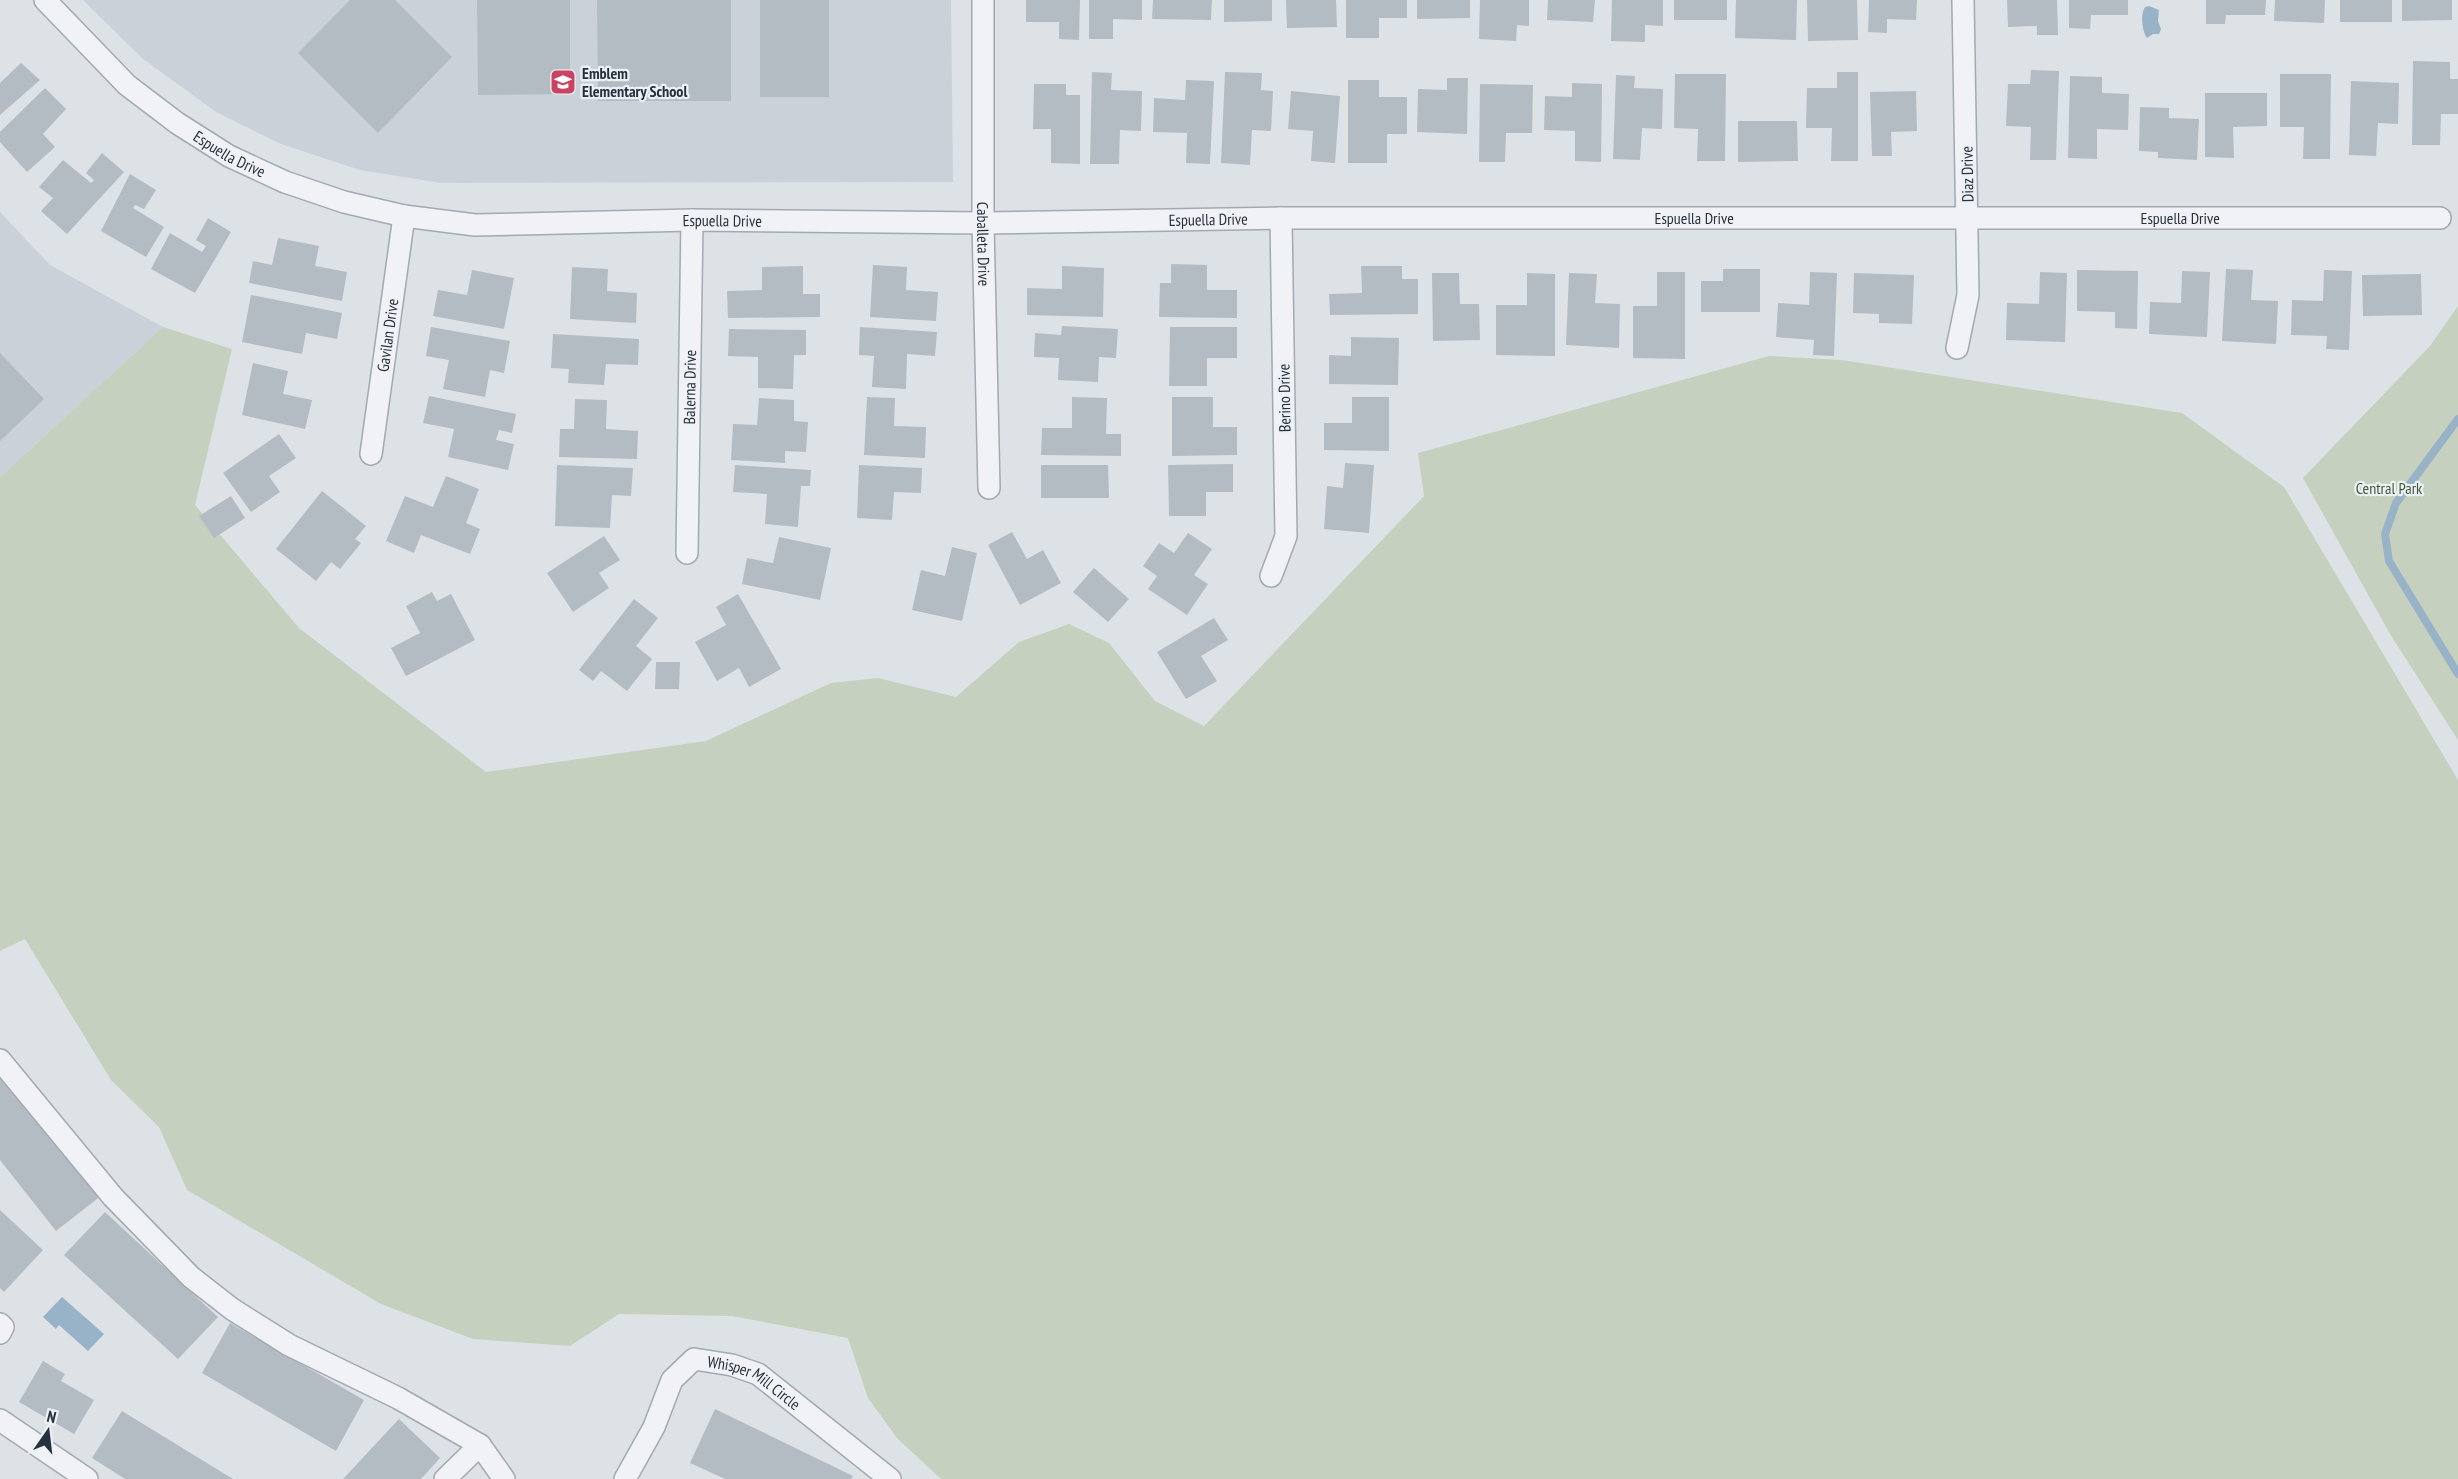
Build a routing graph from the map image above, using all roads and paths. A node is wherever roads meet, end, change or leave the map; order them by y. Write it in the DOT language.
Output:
graph roads {
  1 [pos="45,0"];
  2 [pos="983,0"];
  3 [pos="1963,0"];
  4 [pos="404,216"];
  5 [pos="1281,218"];
  6 [pos="1968,218"];
  7 [pos="2440,218"];
  8 [pos="692,220"];
  9 [pos="983,223"];
  10 [pos="1957,348"];
  11 [pos="371,454"];
  12 [pos="989,488"];
  13 [pos="687,553"];
  14 [pos="1271,576"];
  15 [pos="0,1060"];
  16 [pos="0,1324"];
  17 [pos="0,1333"];
  18 [pos="0,1420"];
  19 [pos="480,1445"];
  20 [pos="87,1479"];
  21 [pos="445,1479"];
  22 [pos="504,1479"];
  23 [pos="625,1479"];
  24 [pos="890,1479"];
  1 -- 4 [label="street, Espuella Drive"];
  2 -- 9 [label="street, Caballeta Drive"];
  3 -- 6 [label="street, Diaz Drive"];
  4 -- 8 [label="street, Espuella Drive"];
  4 -- 11 [label="street, Gavilan Drive"];
  5 -- 6 [label="street, Espuella Drive"];
  5 -- 9 [label="street, Espuella Drive"];
  5 -- 14 [label="street, Berino Drive"];
  6 -- 7 [label="street, Espuella Drive"];
  6 -- 10 [label="street, Diaz Drive"];
  8 -- 9 [label="street, Espuella Drive"];
  8 -- 13 [label="street, Balerna Drive"];
  9 -- 12 [label="street, Caballeta Drive"];
  15 -- 19 [label="street"];
  16 -- 17 [label="street"];
  18 -- 20 [label="street"];
  19 -- 21 [label="street"];
  19 -- 22 [label="street"];
  23 -- 24 [label="street, Whisper Mill Circle"];
}
